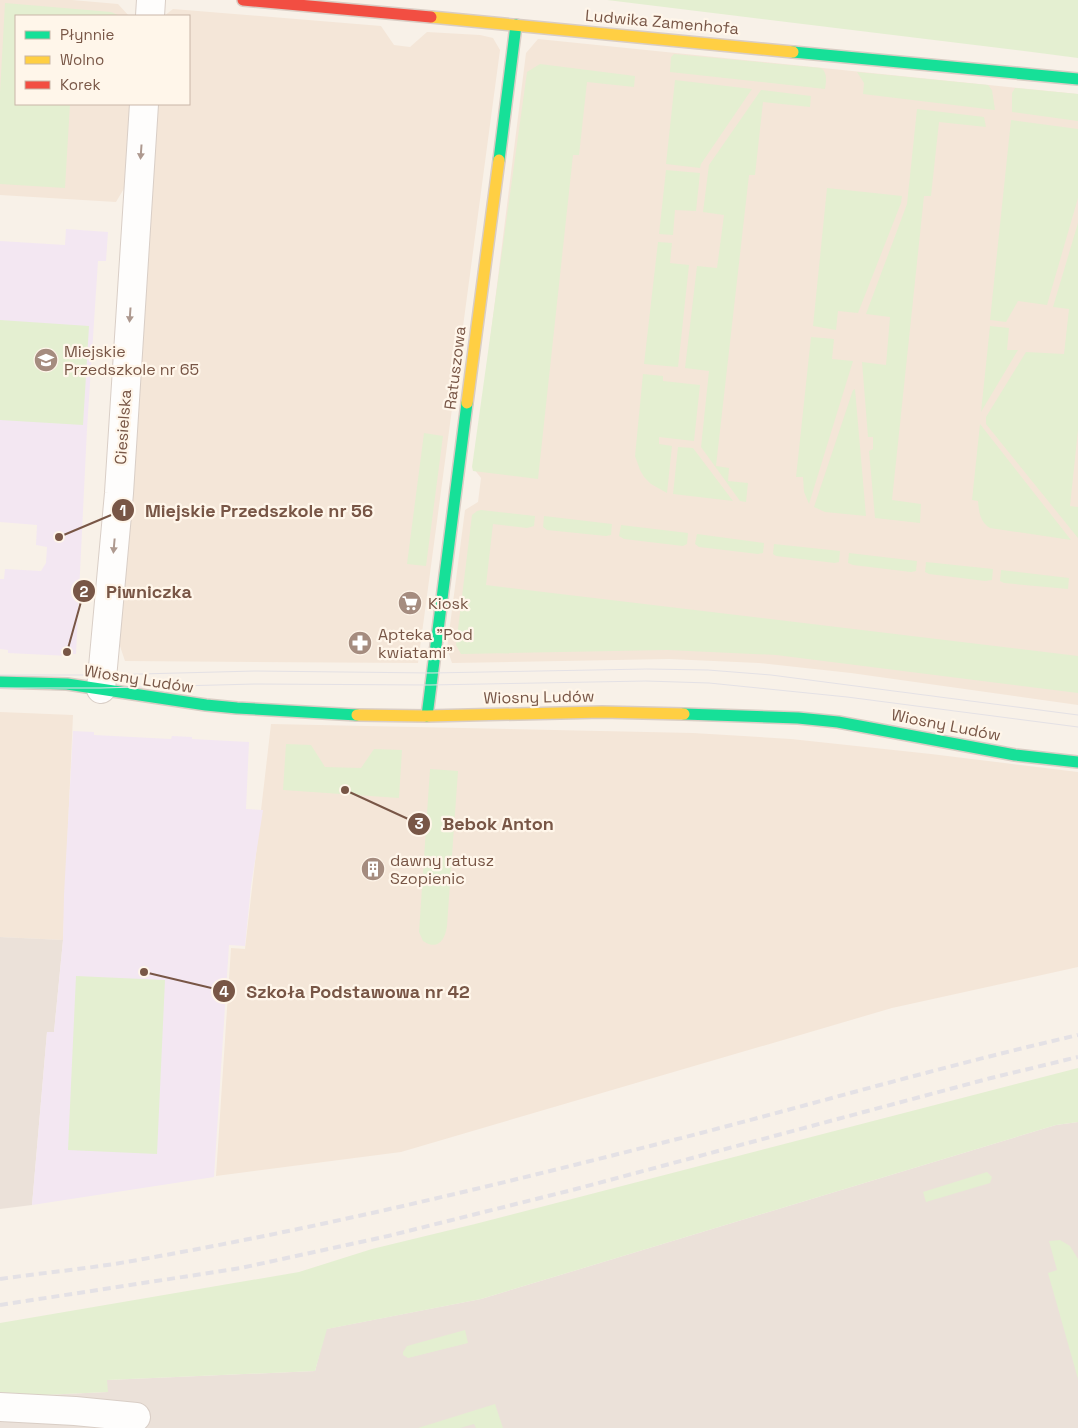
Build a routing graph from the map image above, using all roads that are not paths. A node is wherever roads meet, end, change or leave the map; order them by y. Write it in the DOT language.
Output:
graph roads {
  1 [pos="151,0"];
  2 [pos="243,0"];
  3 [pos="150,15"];
  4 [pos="516,25"];
  5 [pos="1078,79"];
  6 [pos="144,105"];
  7 [pos="0,682"];
  8 [pos="101,689"];
  9 [pos="427,716"];
  10 [pos="1078,762"];
  11 [pos="0,1406"];
  12 [pos="136,1417"];
  1 -- 3 [label="street"];
  2 -- 4 [label="street, Ludwika Zamenhofa"];
  4 -- 5 [label="street, Ludwika Zamenhofa"];
  4 -- 9 [label="street, Ratuszowa"];
  6 -- 8 [label="street, Ciesielska, one-way"];
  7 -- 8 [label="street, Wiosny Ludów"];
  8 -- 9 [label="street, Wiosny Ludów"];
  9 -- 10 [label="street, Wiosny Ludów"];
  11 -- 12 [label="street"];
}
